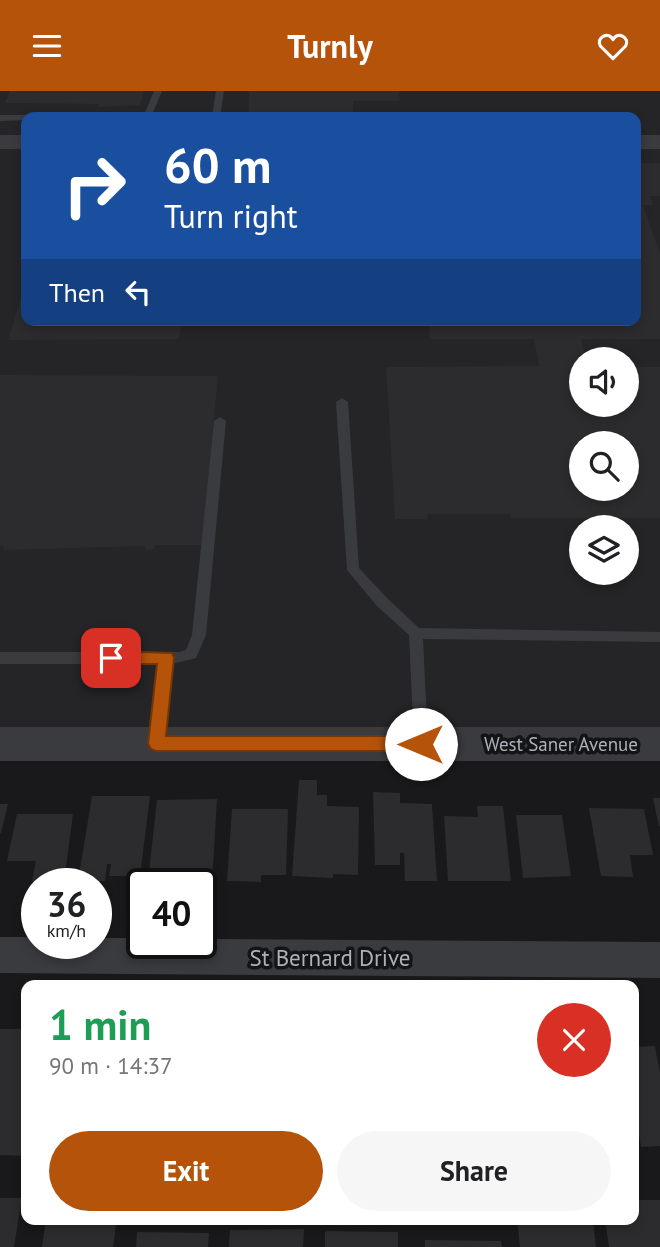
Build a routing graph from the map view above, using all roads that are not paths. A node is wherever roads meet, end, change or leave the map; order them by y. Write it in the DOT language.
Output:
graph roads {
  1 [pos="158,91"];
  2 [pos="220,91"];
  3 [pos="149,112"];
  4 [pos="217,112"];
  5 [pos="0,118"];
  6 [pos="21,118"];
  7 [pos="0,142"];
  8 [pos="21,142"];
  9 [pos="641,142"];
  10 [pos="660,142"];
  11 [pos="342,402"];
  12 [pos="220,421"];
  13 [pos="416,633"];
  14 [pos="660,637"];
  15 [pos="0,658"];
  16 [pos="166,658"];
  17 [pos="0,744"];
  18 [pos="156,744"];
  19 [pos="421,744"];
  20 [pos="660,744"];
  21 [pos="0,954"];
  22 [pos="660,960"];
  1 -- 3 [label="lane"];
  2 -- 4 [label="lane"];
  5 -- 6 [label="lane"];
  7 -- 8 [label="street"];
  9 -- 10 [label="street"];
  11 -- 13 [label="lane"];
  12 -- 16 [label="lane"];
  13 -- 14 [label="lane"];
  13 -- 19 [label="lane"];
  15 -- 16 [label="lane"];
  16 -- 18 [label="lane"];
  17 -- 18 [label="street, West Saner Avenue"];
  18 -- 19 [label="street, West Saner Avenue"];
  19 -- 20 [label="street, West Saner Avenue"];
  21 -- 22 [label="street, St Bernard Drive"];
}
